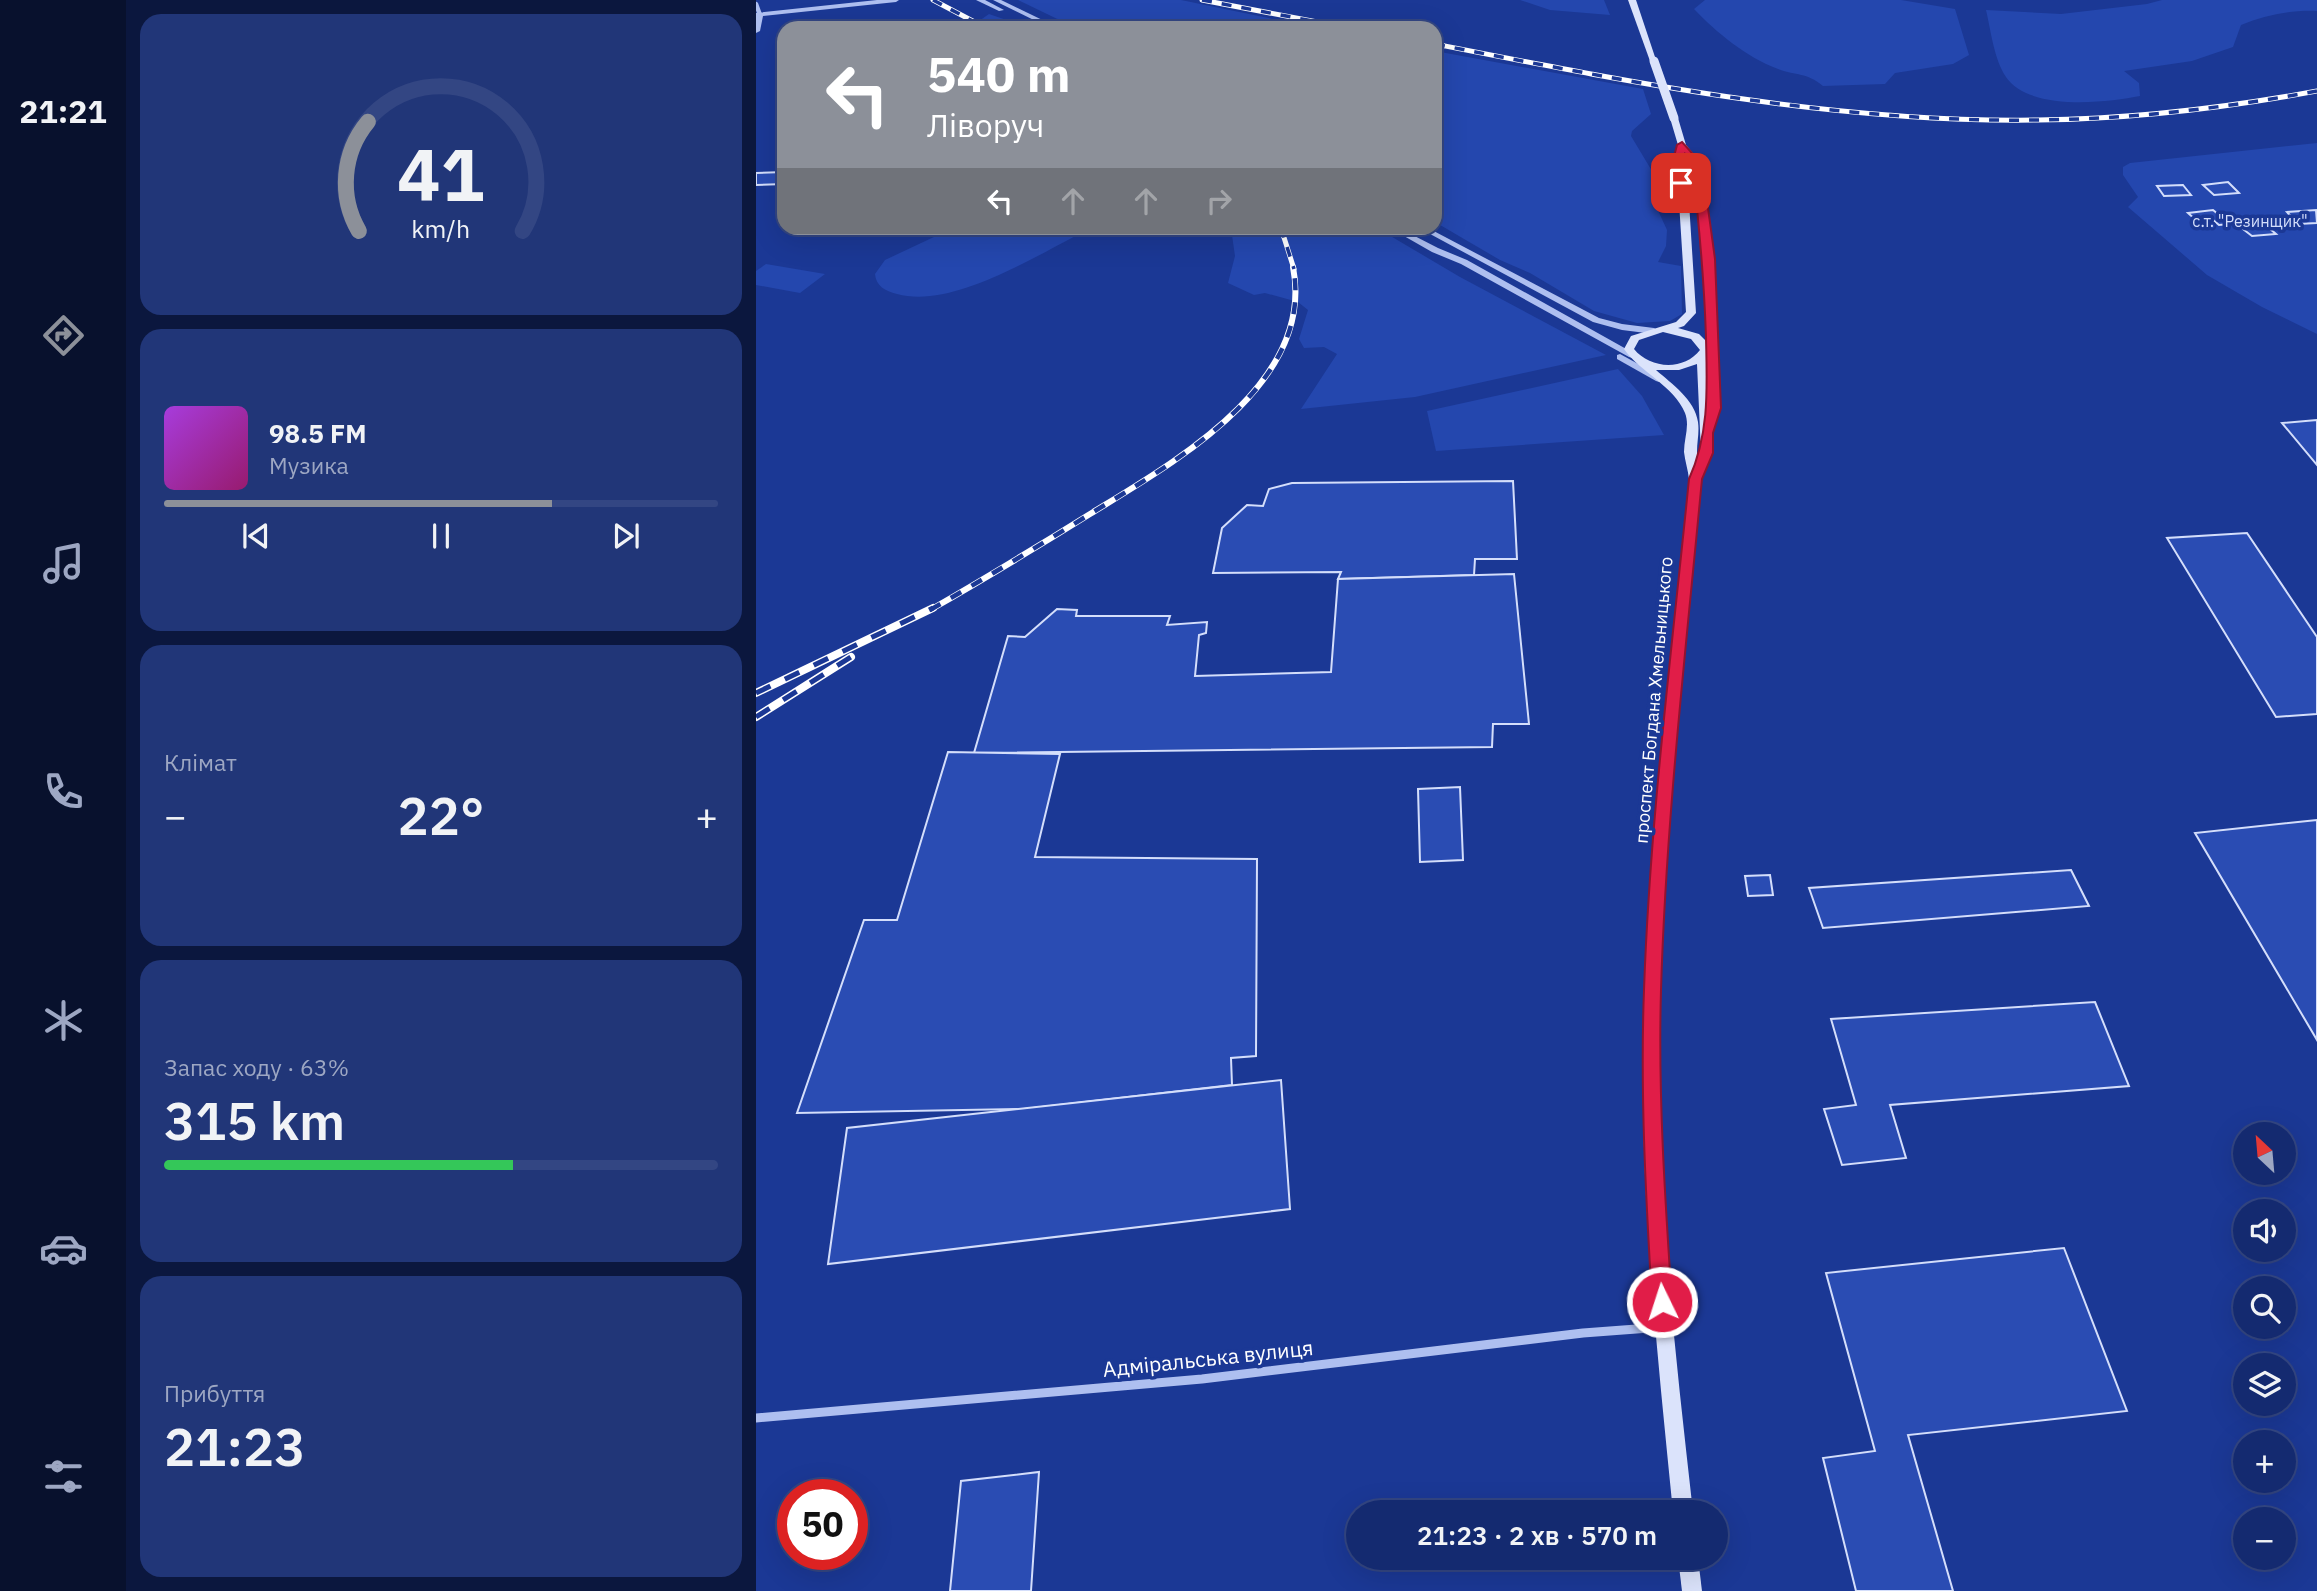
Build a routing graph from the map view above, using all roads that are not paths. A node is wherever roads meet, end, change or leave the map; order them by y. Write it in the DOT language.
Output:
graph roads {
  1 [pos="896,0"];
  2 [pos="979,0"];
  3 [pos="996,0"];
  4 [pos="1632,0"];
  5 [pos="756,4"];
  6 [pos="758,15"];
  7 [pos="1021,21"];
  8 [pos="1041,21"];
  9 [pos="756,31"];
  10 [pos="1682,145"];
  11 [pos="1407,235"];
  12 [pos="1436,235"];
  13 [pos="1435,250"];
  14 [pos="1667,330"];
  15 [pos="1654,331"];
  16 [pos="1713,331"];
  17 [pos="1703,350"];
  18 [pos="1636,358"];
  19 [pos="1665,384"];
  20 [pos="1707,433"];
  21 [pos="1695,479"];
  22 [pos="1663,1327"];
  23 [pos="756,1418"];
  24 [pos="1682,1500"];
  25 [pos="1689,1570"];
  26 [pos="1692,1591"];
  1 -- 6 [label="street"];
  2 -- 7 [label="street"];
  3 -- 8 [label="street"];
  4 -- 10 [label="main road, проспект Богдана Хмельницького, bridge"];
  5 -- 6 [label="street"];
  6 -- 9 [label="street"];
  10 -- 14 [label="main road, проспект Богдана Хмельницького"];
  10 -- 16 [label="main road, проспект Богдана Хмельницького"];
  11 -- 13 [label="street"];
  12 -- 15 [label="street"];
  13 -- 18 [label="street"];
  13 -- 19 [label="street"];
  14 -- 15 [label="main road"];
  14 -- 17 [label="main road"];
  15 -- 18 [label="main road"];
  16 -- 17 [label="main road"];
  16 -- 20 [label="main road, проспект Богдана Хмельницького"];
  17 -- 18 [label="main road"];
  17 -- 20 [label="main road, проспект Богдана Хмельницького"];
  18 -- 19 [label="main road, проспект Богдана Хмельницького"];
  19 -- 21 [label="main road, проспект Богдана Хмельницького"];
  20 -- 21 [label="main road, проспект Богдана Хмельницького"];
  21 -- 22 [label="main road, проспект Богдана Хмельницького"];
  22 -- 23 [label="street, Адміральська вулиця"];
  22 -- 24 [label="main road, проспект Богдана Хмельницького"];
  25 -- 26 [label="main road"];
}
